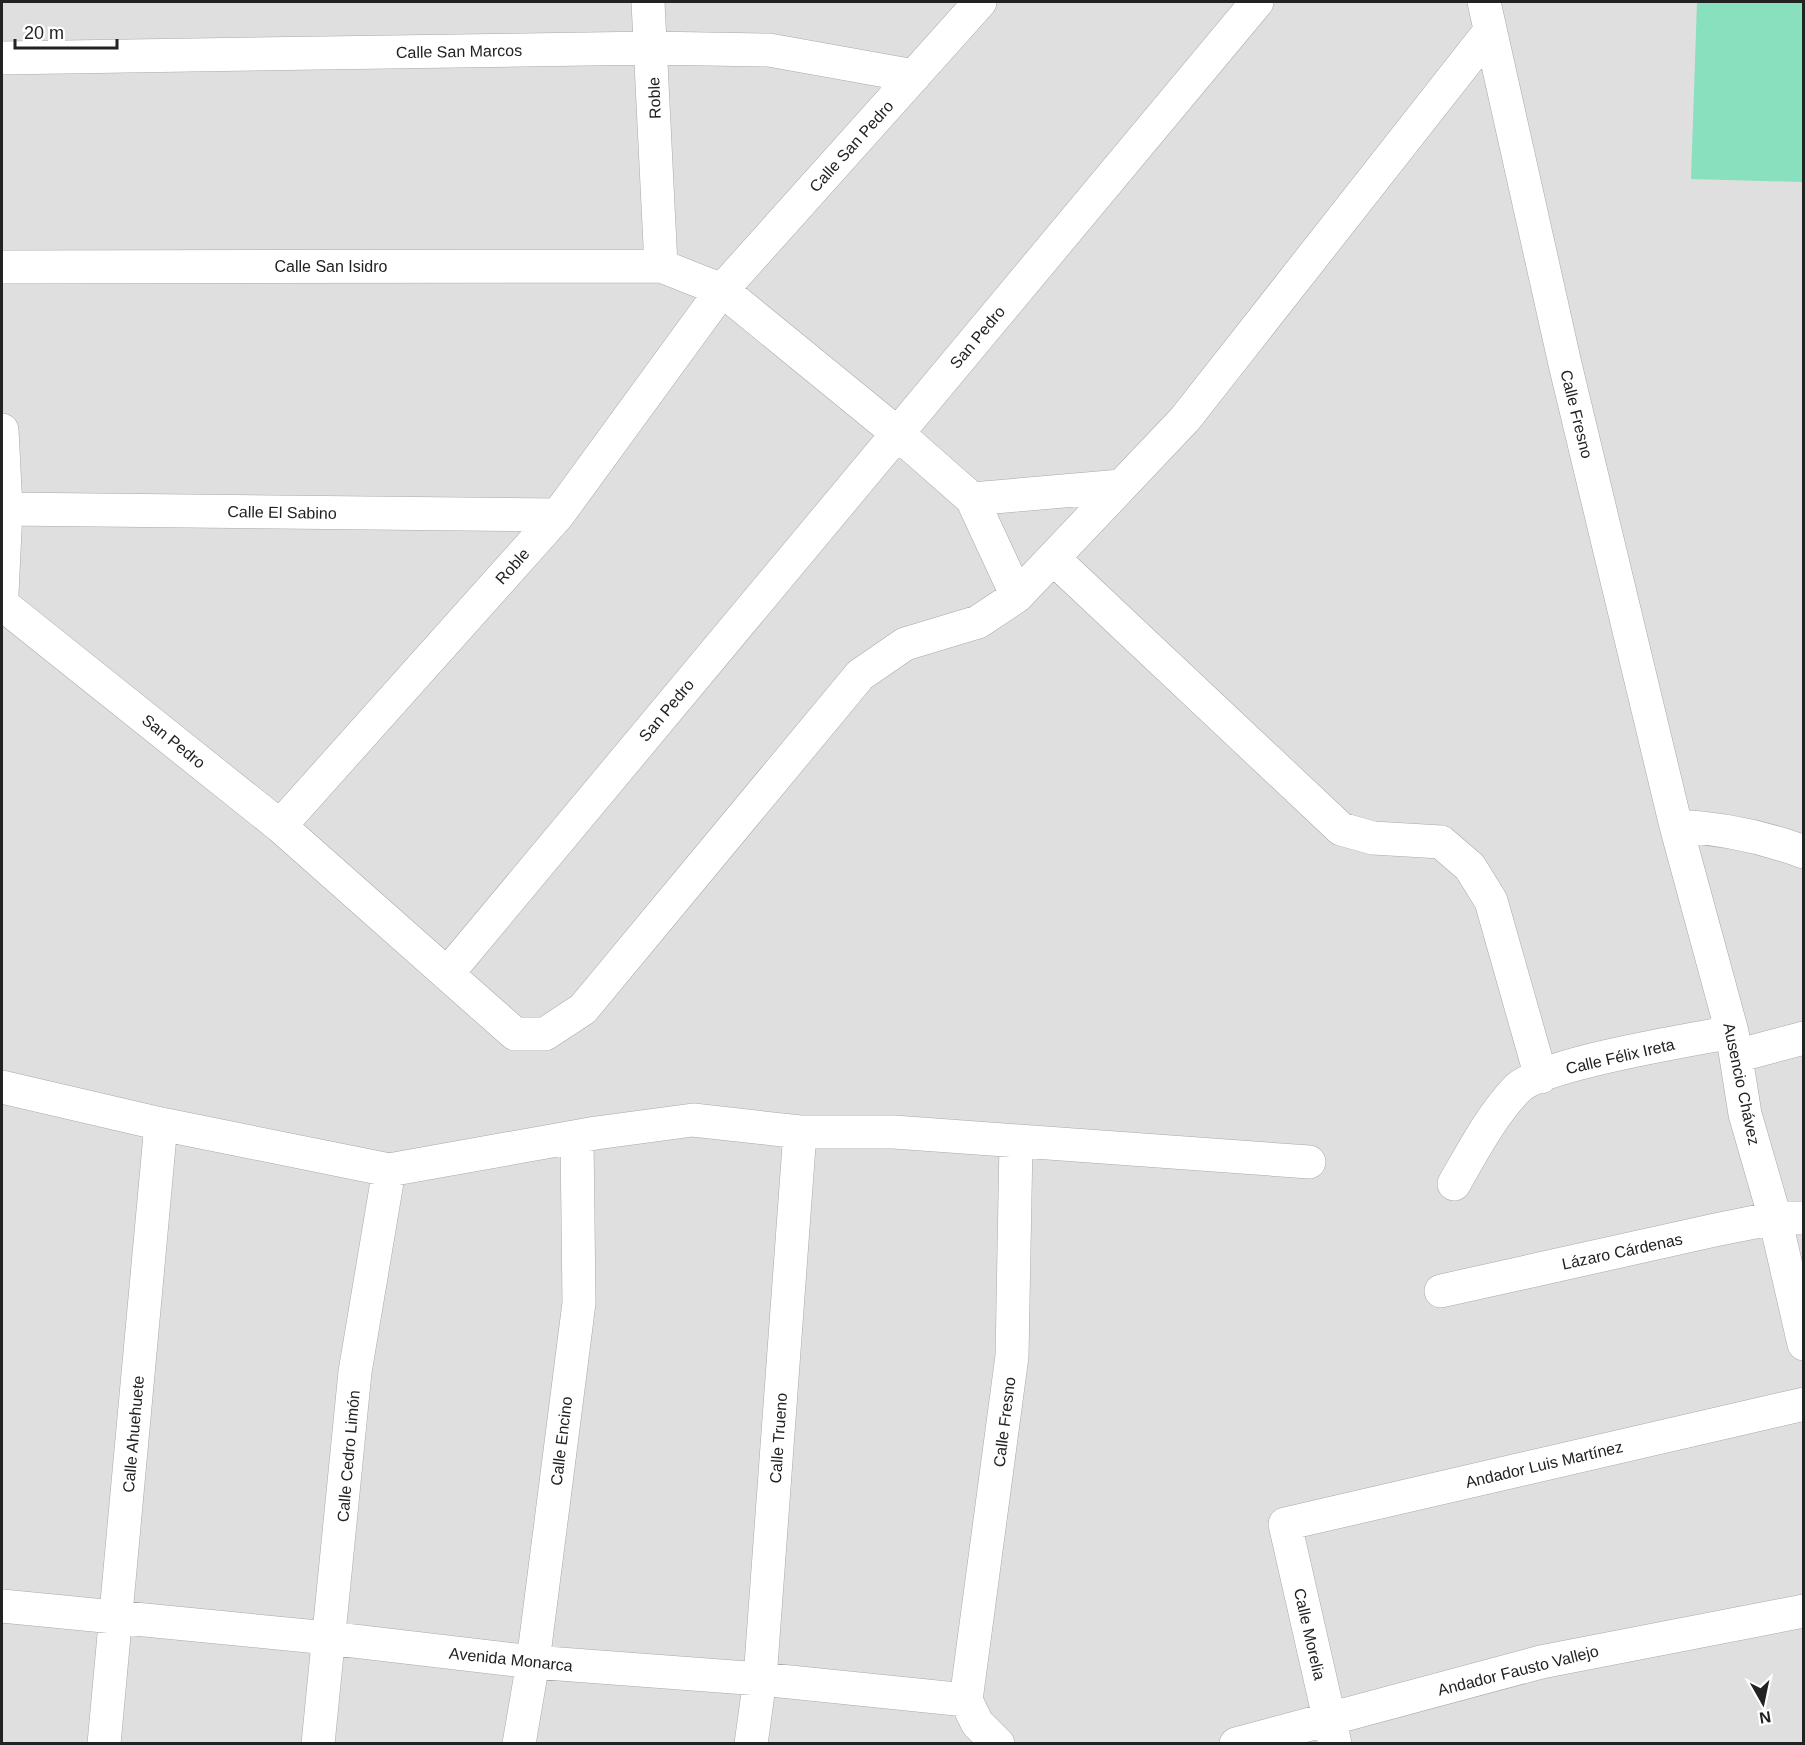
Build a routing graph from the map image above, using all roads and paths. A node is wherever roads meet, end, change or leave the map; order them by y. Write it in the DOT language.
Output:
graph roads {
  1 [pos="648,2"];
  2 [pos="980,2"];
  3 [pos="1257,2"];
  4 [pos="1487,16"];
  5 [pos="651,48"];
  6 [pos="2,58"];
  7 [pos="914,76"];
  8 [pos="661,266"];
  9 [pos="2,267"];
  10 [pos="722,290"];
  11 [pos="2,430"];
  12 [pos="897,433"];
  13 [pos="1121,486"];
  14 [pos="972,499"];
  15 [pos="6,509"];
  16 [pos="558,515"];
  17 [pos="1053,558"];
  18 [pos="2,594"];
  19 [pos="1017,596"];
  20 [pos="2,604"];
  21 [pos="280,826"];
  22 [pos="1676,826"];
  23 [pos="1803,852"];
  24 [pos="447,974"];
  25 [pos="1803,1038"];
  26 [pos="1734,1044"];
  27 [pos="1541,1077"];
  28 [pos="2,1087"];
  29 [pos="161,1124"];
  30 [pos="800,1132"];
  31 [pos="577,1137"];
  32 [pos="1016,1143"];
  33 [pos="1309,1162"];
  34 [pos="389,1170"];
  35 [pos="1454,1184"];
  36 [pos="1789,1218"];
  37 [pos="1441,1291"];
  38 [pos="1803,1344"];
  39 [pos="1803,1404"];
  40 [pos="1285,1524"];
  41 [pos="2,1606"];
  42 [pos="1803,1611"];
  43 [pos="117,1619"];
  44 [pos="328,1638"];
  45 [pos="533,1662"];
  46 [pos="760,1679"];
  47 [pos="966,1700"];
  48 [pos="1332,1731"];
  49 [pos="104,1743"];
  50 [pos="318,1743"];
  51 [pos="519,1743"];
  52 [pos="751,1743"];
  53 [pos="999,1743"];
  54 [pos="1236,1743"];
  1 -- 5 [label="street, Roble"];
  2 -- 7 [label="street, Calle San Pedro"];
  3 -- 12 [label="street, San Pedro"];
  4 -- 13 [label="street"];
  4 -- 22 [label="street, Calle Fresno"];
  5 -- 6 [label="street, Calle San Marcos"];
  5 -- 7 [label="street, Calle San Marcos"];
  5 -- 8 [label="street, Roble"];
  7 -- 10 [label="street, Calle San Pedro"];
  8 -- 9 [label="street, Calle San Isidro"];
  8 -- 10 [label="street"];
  10 -- 12 [label="street"];
  10 -- 16 [label="street, Roble"];
  11 -- 15 [label="street"];
  12 -- 14 [label="street"];
  12 -- 24 [label="street, San Pedro"];
  13 -- 14 [label="street"];
  13 -- 17 [label="street"];
  14 -- 19 [label="street"];
  15 -- 16 [label="street, Calle El Sabino"];
  15 -- 18 [label="street"];
  16 -- 21 [label="street, Roble"];
  17 -- 19 [label="street"];
  17 -- 27 [label="street"];
  19 -- 24 [label="street"];
  20 -- 21 [label="street, San Pedro"];
  21 -- 24 [label="street, San Pedro"];
  22 -- 23 [label="street"];
  22 -- 26 [label="street, Ausencio Chávez"];
  25 -- 26 [label="street, Calle Félix Ireta"];
  26 -- 27 [label="street, Calle Félix Ireta"];
  26 -- 36 [label="street, Ausencio Chávez"];
  27 -- 35 [label="street, Calle Félix Ireta"];
  28 -- 29 [label="street"];
  29 -- 34 [label="street"];
  29 -- 43 [label="street, Calle Ahuehuete"];
  30 -- 31 [label="street"];
  30 -- 32 [label="street"];
  30 -- 46 [label="street, Calle Trueno"];
  31 -- 34 [label="street"];
  31 -- 45 [label="street, Calle Encino"];
  32 -- 33 [label="street"];
  32 -- 47 [label="street, Calle Fresno"];
  34 -- 44 [label="street, Calle Cedro Limón"];
  36 -- 37 [label="street, Lázaro Cárdenas"];
  36 -- 38 [label="street, Ausencio Chávez"];
  39 -- 40 [label="street, Andador Luis Martínez"];
  40 -- 48 [label="street, Calle Morelia"];
  41 -- 43 [label="street, Avenida Monarca"];
  42 -- 48 [label="street, Andador Fausto Vallejo"];
  43 -- 44 [label="street, Avenida Monarca"];
  43 -- 49 [label="street, Calle Ahuehuete"];
  44 -- 45 [label="street, Avenida Monarca"];
  44 -- 50 [label="street, Calle Cedro Limón"];
  45 -- 46 [label="street, Avenida Monarca"];
  45 -- 51 [label="street, Calle Encino"];
  46 -- 47 [label="street, Avenida Monarca"];
  46 -- 52 [label="street, Calle Trueno"];
  47 -- 53 [label="street"];
  48 -- 54 [label="street, Andador Fausto Vallejo"];
}
